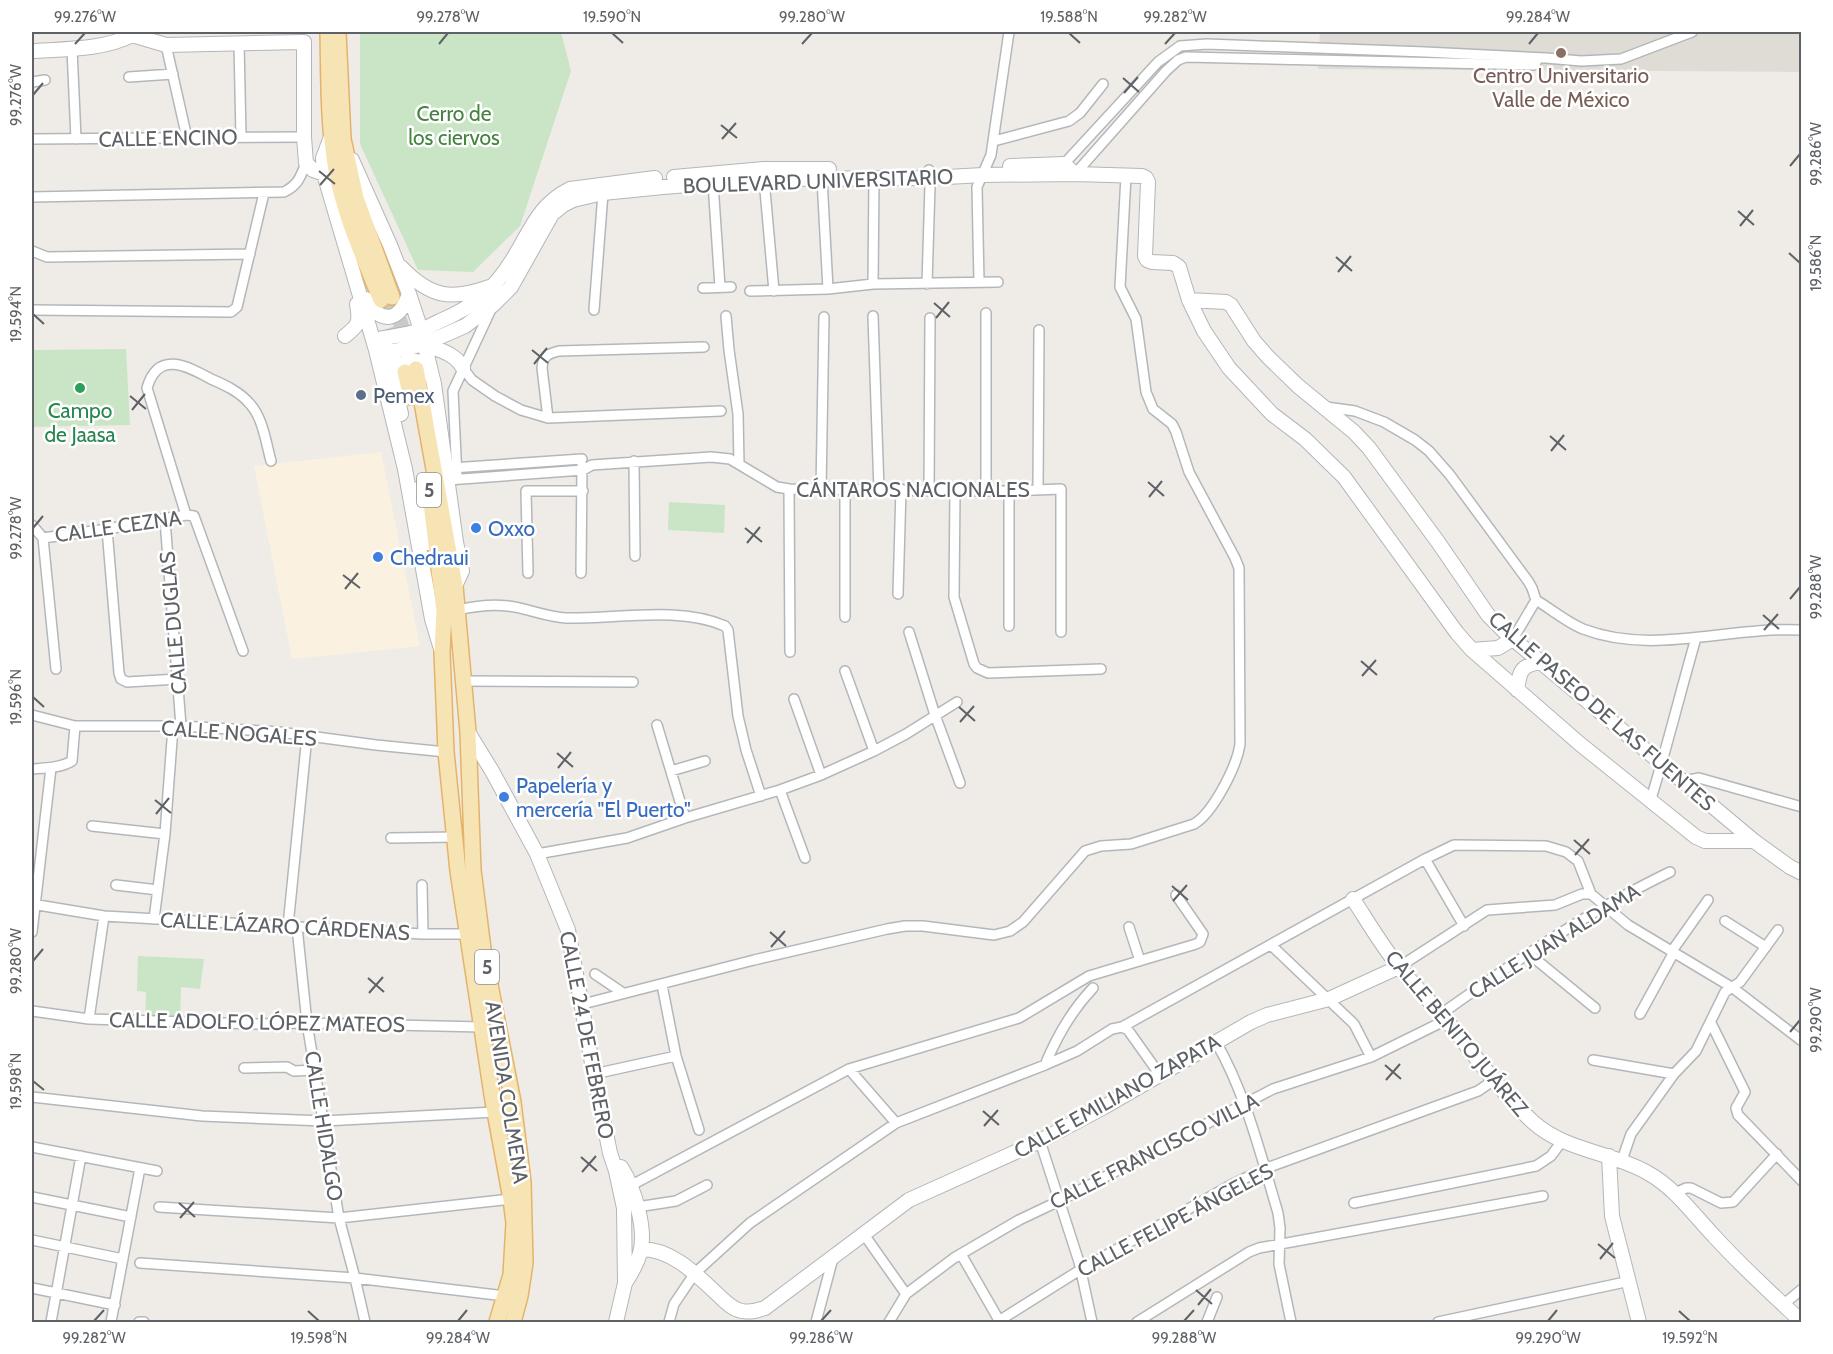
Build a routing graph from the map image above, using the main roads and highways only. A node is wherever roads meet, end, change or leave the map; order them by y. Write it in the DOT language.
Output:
graph roads {
  1 [pos="328,32"];
  2 [pos="339,32"];
  3 [pos="337,138"];
  4 [pos="386,298"];
  5 [pos="445,613"];
  6 [pos="497,1323"];
  7 [pos="513,1323"];
  1 -- 3 [label="main road"];
  2 -- 3 [label="main road"];
  3 -- 4 [label="main road"];
  5 -- 5 [label="main road, 5"];
  5 -- 6 [label="main road, AVENIDA COLMENA / 5"];
  5 -- 7 [label="main road, AVENIDA COLMENA / 5"];
}
